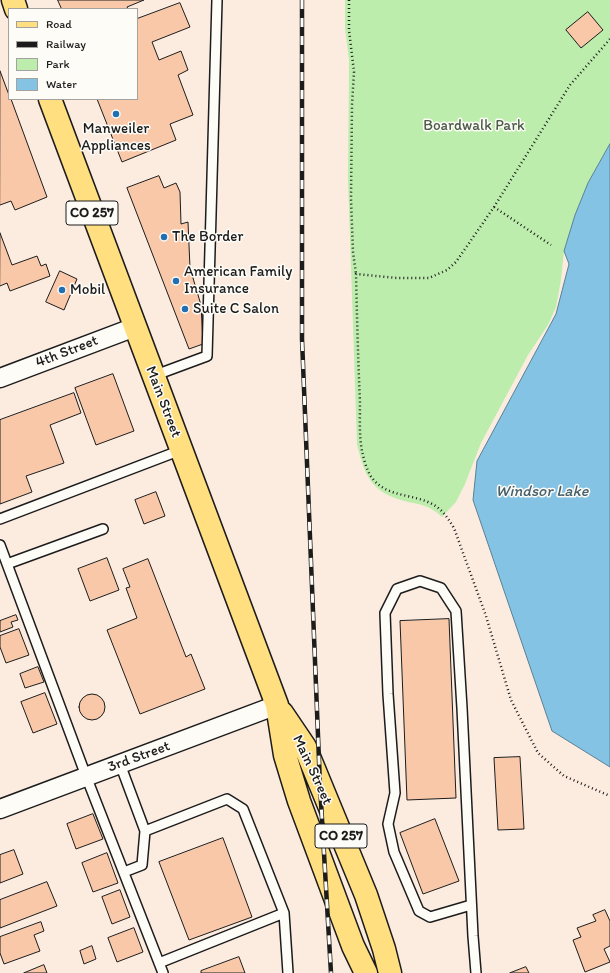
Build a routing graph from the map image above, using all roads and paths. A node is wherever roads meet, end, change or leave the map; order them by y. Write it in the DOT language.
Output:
graph roads {
  1 [pos="217,0"];
  2 [pos="349,0"];
  3 [pos="610,39"];
  4 [pos="50,100"];
  5 [pos="494,207"];
  6 [pos="551,245"];
  7 [pos="356,274"];
  8 [pos="135,327"];
  9 [pos="153,376"];
  10 [pos="0,378"];
  11 [pos="181,450"];
  12 [pos="0,519"];
  13 [pos="103,529"];
  14 [pos="0,545"];
  15 [pos="7,564"];
  16 [pos="277,705"];
  17 [pos="120,764"];
  18 [pos="86,776"];
  19 [pos="610,796"];
  20 [pos="0,809"];
  21 [pos="145,832"];
  22 [pos="124,872"];
  23 [pos="471,904"];
  24 [pos="284,913"];
  25 [pos="159,963"];
  26 [pos="163,973"];
  27 [pos="288,973"];
  28 [pos="366,973"];
  29 [pos="390,973"];
  30 [pos="476,973"];
  1 -- 9 [label="lane"];
  2 -- 7 [label="path"];
  3 -- 5 [label="path"];
  4 -- 8 [label="main road, Main Street / CO 257"];
  5 -- 6 [label="path"];
  5 -- 7 [label="path"];
  7 -- 19 [label="path"];
  8 -- 9 [label="main road, Main Street / CO 257"];
  8 -- 10 [label="street, 4th Street"];
  9 -- 11 [label="main road, Main Street / CO 257"];
  11 -- 12 [label="lane"];
  11 -- 16 [label="main road, Main Street / CO 257"];
  13 -- 15 [label="lane"];
  14 -- 15 [label="lane"];
  15 -- 18 [label="lane"];
  16 -- 17 [label="street, 3rd Street"];
  16 -- 28 [label="main road, Main Street / CO 257"];
  16 -- 29 [label="main road, Main Street / CO 257"];
  17 -- 18 [label="street, 3rd Street"];
  17 -- 21 [label="lane"];
  18 -- 20 [label="street, 3rd Street"];
  18 -- 22 [label="lane"];
  21 -- 22 [label="lane"];
  21 -- 24 [label="lane"];
  22 -- 25 [label="lane"];
  23 -- 23 [label="lane"];
  23 -- 30 [label="lane"];
  24 -- 25 [label="lane"];
  24 -- 27 [label="lane"];
  25 -- 26 [label="lane"];
}
